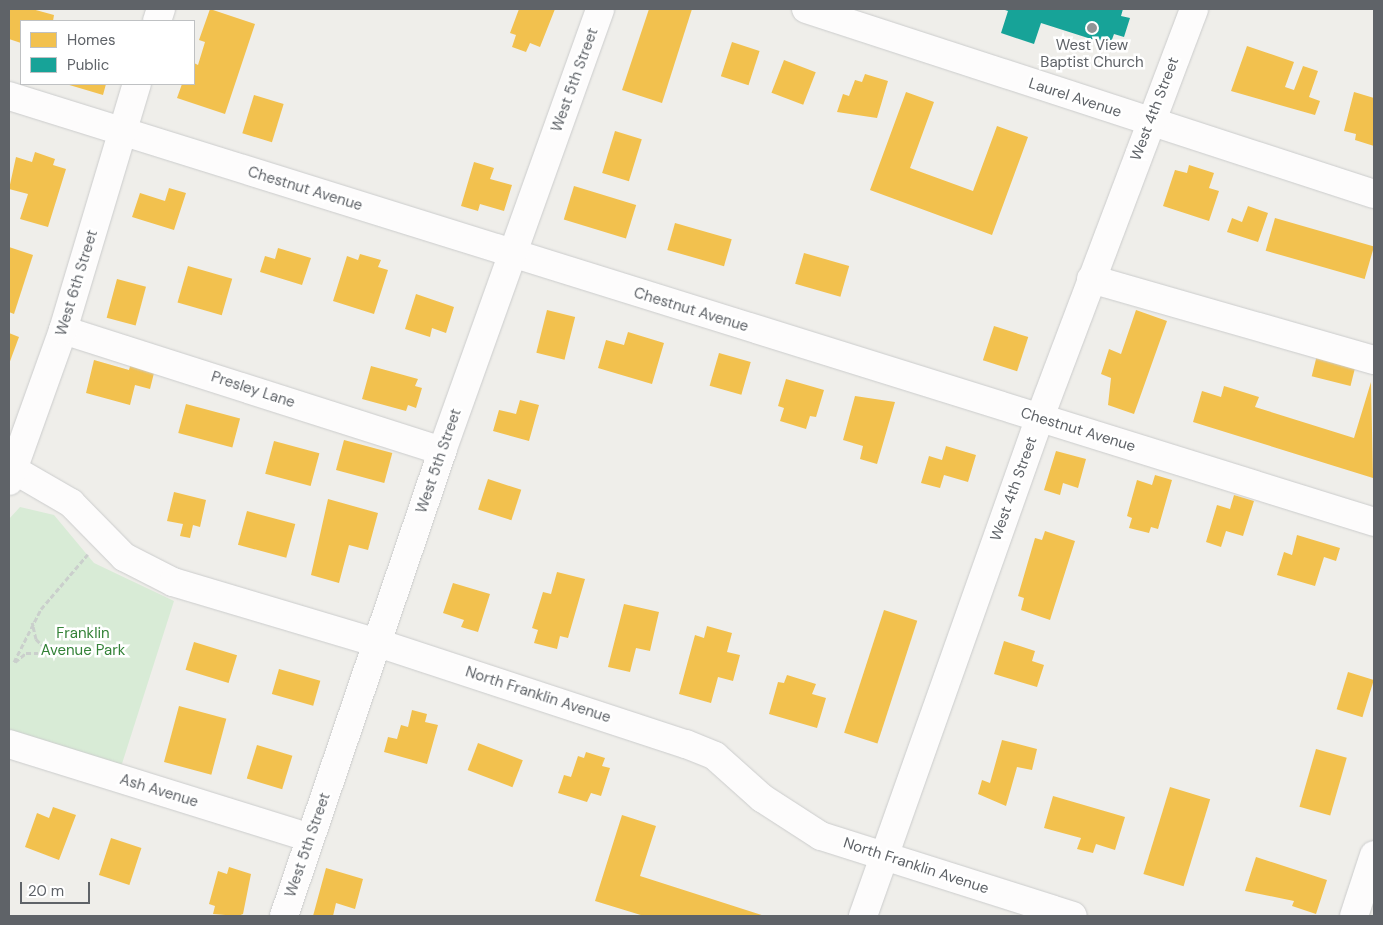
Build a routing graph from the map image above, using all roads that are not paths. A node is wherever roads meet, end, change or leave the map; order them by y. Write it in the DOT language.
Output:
graph roads {
  1 [pos="600,9"];
  2 [pos="806,9"];
  3 [pos="870,9"];
  4 [pos="1194,9"];
  5 [pos="886,35"];
  6 [pos="137,85"];
  7 [pos="9,96"];
  8 [pos="1149,122"];
  9 [pos="122,132"];
  10 [pos="1374,194"];
  11 [pos="511,254"];
  12 [pos="1091,279"];
  13 [pos="63,330"];
  14 [pos="1374,360"];
  15 [pos="1040,417"];
  16 [pos="442,451"];
  17 [pos="10,472"];
  18 [pos="1374,522"];
  19 [pos="378,642"];
  20 [pos="9,744"];
  21 [pos="310,838"];
  22 [pos="1374,855"];
  23 [pos="883,856"];
  24 [pos="284,916"];
  25 [pos="863,916"];
  26 [pos="1073,916"];
  27 [pos="1354,916"];
  1 -- 11 [label="street, West 5th Street"];
  2 -- 5 [label="street, Laurel Avenue"];
  3 -- 5 [label="street"];
  4 -- 8 [label="street, West 4th Street"];
  5 -- 8 [label="street, Laurel Avenue"];
  6 -- 9 [label="street, West 6th Street"];
  7 -- 9 [label="street, Chestnut Avenue"];
  8 -- 10 [label="street, Laurel Avenue"];
  8 -- 12 [label="street, West 4th Street"];
  9 -- 11 [label="street, Chestnut Avenue"];
  9 -- 13 [label="street, West 6th Street"];
  11 -- 15 [label="street, Chestnut Avenue"];
  11 -- 16 [label="street, West 5th Street"];
  12 -- 14 [label="street"];
  12 -- 15 [label="street, West 4th Street"];
  13 -- 16 [label="street, Presley Lane"];
  13 -- 17 [label="street, West 6th Street"];
  15 -- 18 [label="street, Chestnut Avenue"];
  15 -- 23 [label="street, West 4th Street"];
  16 -- 19 [label="street, West 5th Street"];
  17 -- 19 [label="street, North Franklin Avenue"];
  19 -- 21 [label="street, West 5th Street"];
  19 -- 23 [label="street, North Franklin Avenue"];
  20 -- 21 [label="street, Ash Avenue"];
  21 -- 24 [label="street, West 5th Street"];
  22 -- 27 [label="street"];
  23 -- 25 [label="street, West 4th Street"];
  23 -- 26 [label="street, North Franklin Avenue"];
}
